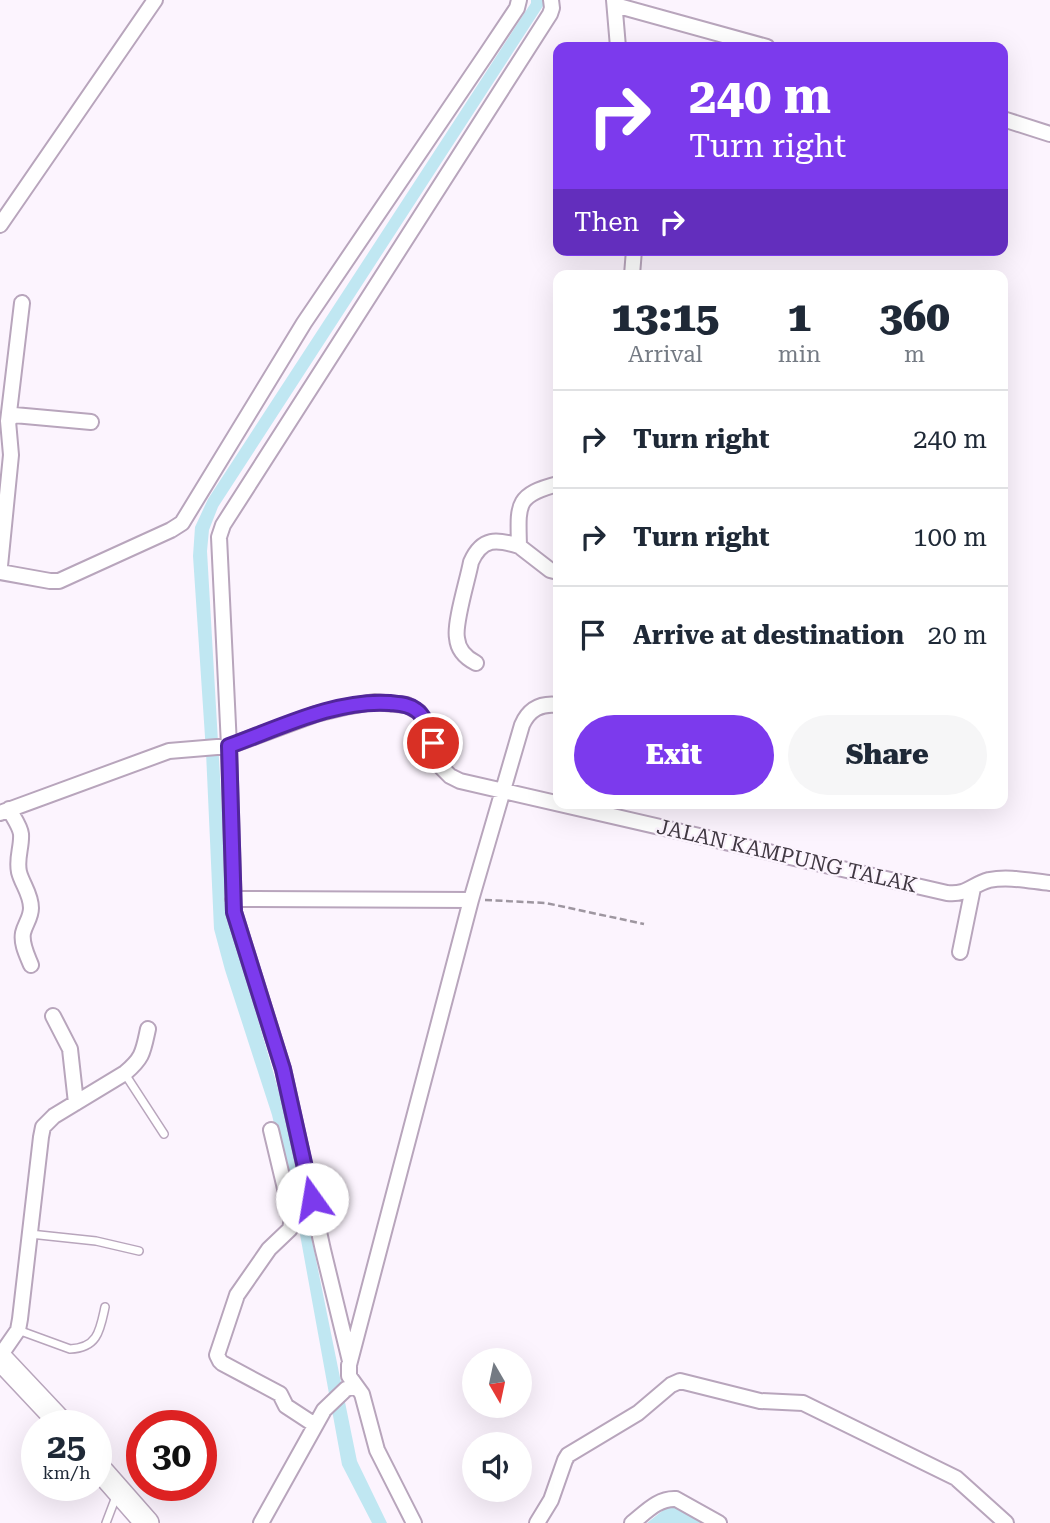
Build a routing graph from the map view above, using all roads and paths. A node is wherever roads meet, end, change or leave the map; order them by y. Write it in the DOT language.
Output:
graph roads {
  1 [pos="155,0"];
  2 [pos="519,0"];
  3 [pos="551,0"];
  4 [pos="615,2"];
  5 [pos="618,42"];
  6 [pos="750,42"];
  7 [pos="1008,121"];
  8 [pos="1050,134"];
  9 [pos="0,225"];
  10 [pos="22,303"];
  11 [pos="8,421"];
  12 [pos="91,422"];
  13 [pos="553,486"];
  14 [pos="519,546"];
  15 [pos="0,566"];
  16 [pos="553,570"];
  17 [pos="0,572"];
  18 [pos="476,663"];
  19 [pos="553,705"];
  20 [pos="225,747"];
  21 [pos="503,791"];
  22 [pos="553,802"];
  23 [pos="582,809"];
  24 [pos="5,811"];
  25 [pos="1050,883"];
  26 [pos="974,888"];
  27 [pos="233,899"];
  28 [pos="471,900"];
  29 [pos="644,924"];
  30 [pos="960,952"];
  31 [pos="31,965"];
  32 [pos="53,1016"];
  33 [pos="148,1029"];
  34 [pos="125,1073"];
  35 [pos="76,1103"];
  36 [pos="271,1130"];
  37 [pos="164,1135"];
  38 [pos="29,1234"];
  39 [pos="139,1251"];
  40 [pos="105,1307"];
  41 [pos="18,1330"];
  42 [pos="0,1357"];
  43 [pos="350,1361"];
  44 [pos="351,1387"];
  45 [pos="49,1410"];
  46 [pos="315,1425"];
  47 [pos="112,1482"];
  48 [pos="119,1490"];
  49 [pos="106,1523"];
  50 [pos="147,1523"];
  51 [pos="261,1523"];
  52 [pos="414,1523"];
  53 [pos="537,1523"];
  54 [pos="632,1523"];
  55 [pos="719,1523"];
  56 [pos="1006,1523"];
  1 -- 9 [label="street"];
  2 -- 17 [label="street"];
  3 -- 20 [label="street"];
  4 -- 5 [label="street"];
  4 -- 6 [label="street"];
  7 -- 8 [label="street"];
  10 -- 11 [label="street"];
  11 -- 12 [label="street"];
  11 -- 15 [label="street"];
  13 -- 14 [label="street"];
  14 -- 16 [label="street"];
  14 -- 18 [label="street"];
  19 -- 21 [label="street"];
  20 -- 21 [label="street, JALAN KAMPUNG TALAK"];
  20 -- 24 [label="street, JALAN KAMPUNG TALAK"];
  20 -- 27 [label="street"];
  21 -- 22 [label="street, JALAN KAMPUNG TALAK"];
  21 -- 28 [label="street"];
  23 -- 26 [label="street, JALAN KAMPUNG TALAK"];
  24 -- 31 [label="street"];
  25 -- 26 [label="street, JALAN KAMPUNG TALAK"];
  26 -- 30 [label="street"];
  27 -- 28 [label="street"];
  27 -- 43 [label="street"];
  28 -- 29 [label="path"];
  28 -- 43 [label="street"];
  32 -- 35 [label="street"];
  33 -- 34 [label="street"];
  34 -- 35 [label="street"];
  34 -- 37 [label="lane"];
  35 -- 38 [label="street"];
  36 -- 46 [label="street"];
  38 -- 39 [label="lane"];
  38 -- 41 [label="street"];
  40 -- 41 [label="lane"];
  41 -- 42 [label="street"];
  42 -- 45 [label="main road"];
  43 -- 44 [label="street"];
  44 -- 46 [label="street"];
  44 -- 52 [label="street"];
  46 -- 51 [label="street"];
  47 -- 48 [label="main road"];
  48 -- 49 [label="lane"];
  48 -- 50 [label="main road"];
  53 -- 56 [label="street"];
  54 -- 55 [label="street"];
}
